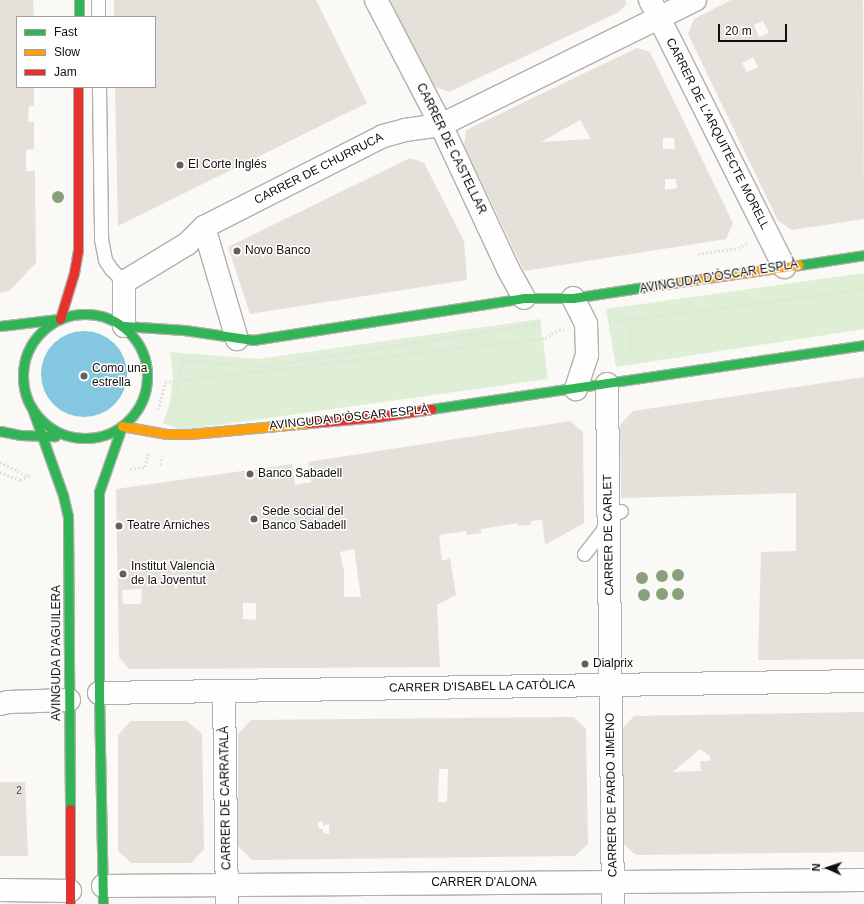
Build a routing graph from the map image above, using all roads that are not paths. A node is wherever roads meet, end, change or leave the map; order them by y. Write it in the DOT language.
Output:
graph roads {
  1 [pos="79,0"];
  2 [pos="98,0"];
  3 [pos="376,0"];
  4 [pos="695,0"];
  5 [pos="655,9"];
  6 [pos="79,16"];
  7 [pos="98,16"];
  8 [pos="78,88"];
  9 [pos="99,88"];
  10 [pos="441,125"];
  11 [pos="204,227"];
  12 [pos="864,255"];
  13 [pos="784,267"];
  14 [pos="124,282"];
  15 [pos="524,298"];
  16 [pos="573,298"];
  17 [pos="60,319"];
  18 [pos="0,326"];
  19 [pos="124,326"];
  20 [pos="237,339"];
  21 [pos="864,346"];
  22 [pos="607,384"];
  23 [pos="576,389"];
  24 [pos="32,408"];
  25 [pos="122,426"];
  26 [pos="0,431"];
  27 [pos="42,436"];
  28 [pos="68,436"];
  29 [pos="615,513"];
  30 [pos="584,554"];
  31 [pos="864,682"];
  32 [pos="611,685"];
  33 [pos="224,691"];
  34 [pos="99,693"];
  35 [pos="69,700"];
  36 [pos="0,704"];
  37 [pos="864,880"];
  38 [pos="613,882"];
  39 [pos="0,890"];
  40 [pos="103,895"];
  41 [pos="227,895"];
  42 [pos="70,898"];
  43 [pos="613,904"];
  1 -- 6 [label="main road"];
  2 -- 7 [label="lane"];
  3 -- 10 [label="street, CARRER DE CASTELLAR"];
  4 -- 5 [label="street, CARRER DE CHURRUCA"];
  5 -- 10 [label="street, CARRER DE CHURRUCA"];
  5 -- 13 [label="street, CARRER DE L'ARQUITECTE MORELL"];
  8 -- 17 [label="main road"];
  9 -- 14 [label="lane"];
  10 -- 11 [label="street, CARRER DE CHURRUCA"];
  10 -- 15 [label="street, CARRER DE CASTELLAR"];
  11 -- 14 [label="street, CARRER DE CHURRUCA"];
  11 -- 20 [label="street"];
  12 -- 13 [label="main road, AVINGUDA D'ÒSCAR ESPLÀ"];
  13 -- 16 [label="main road, AVINGUDA D'ÒSCAR ESPLÀ"];
  14 -- 19 [label="street"];
  15 -- 16 [label="main road, AVINGUDA D'ÒSCAR ESPLÀ"];
  15 -- 20 [label="main road, AVINGUDA D'ÒSCAR ESPLÀ"];
  16 -- 23 [label="street"];
  17 -- 18 [label="main road"];
  17 -- 19 [label="main road"];
  17 -- 24 [label="main road"];
  19 -- 20 [label="main road, AVINGUDA D'ÒSCAR ESPLÀ"];
  19 -- 25 [label="main road"];
  21 -- 22 [label="main road, AVINGUDA D'ÒSCAR ESPLÀ"];
  22 -- 23 [label="main road, AVINGUDA D'ÒSCAR ESPLÀ"];
  22 -- 29 [label="street, CARRER DE CARLET"];
  23 -- 25 [label="main road, AVINGUDA D'ÒSCAR ESPLÀ"];
  24 -- 27 [label="main road, AVINGUDA D'AGUILERA"];
  24 -- 28 [label="main road"];
  25 -- 28 [label="main road"];
  25 -- 34 [label="main road"];
  26 -- 27 [label="main road"];
  27 -- 28 [label="main road"];
  27 -- 35 [label="main road, AVINGUDA D'AGUILERA"];
  29 -- 30 [label="lane"];
  29 -- 32 [label="street, CARRER DE CARLET"];
  31 -- 32 [label="street, CARRER D'ISABEL LA CATÒLICA"];
  32 -- 33 [label="street, CARRER D'ISABEL LA CATÒLICA"];
  32 -- 38 [label="street, CARRER DE PARDO JIMENO"];
  33 -- 34 [label="street, CARRER D'ISABEL LA CATÒLICA"];
  33 -- 41 [label="street, CARRER DE CARRATALÀ"];
  34 -- 40 [label="main road"];
  35 -- 36 [label="street"];
  35 -- 42 [label="main road, AVINGUDA D'AGUILERA"];
  37 -- 38 [label="street, CARRER D'ALONA"];
  38 -- 41 [label="street, CARRER D'ALONA"];
  38 -- 43 [label="street, CARRER DE PARDO JIMENO"];
  39 -- 42 [label="street"];
  40 -- 41 [label="street, CARRER D'ALONA"];
}
